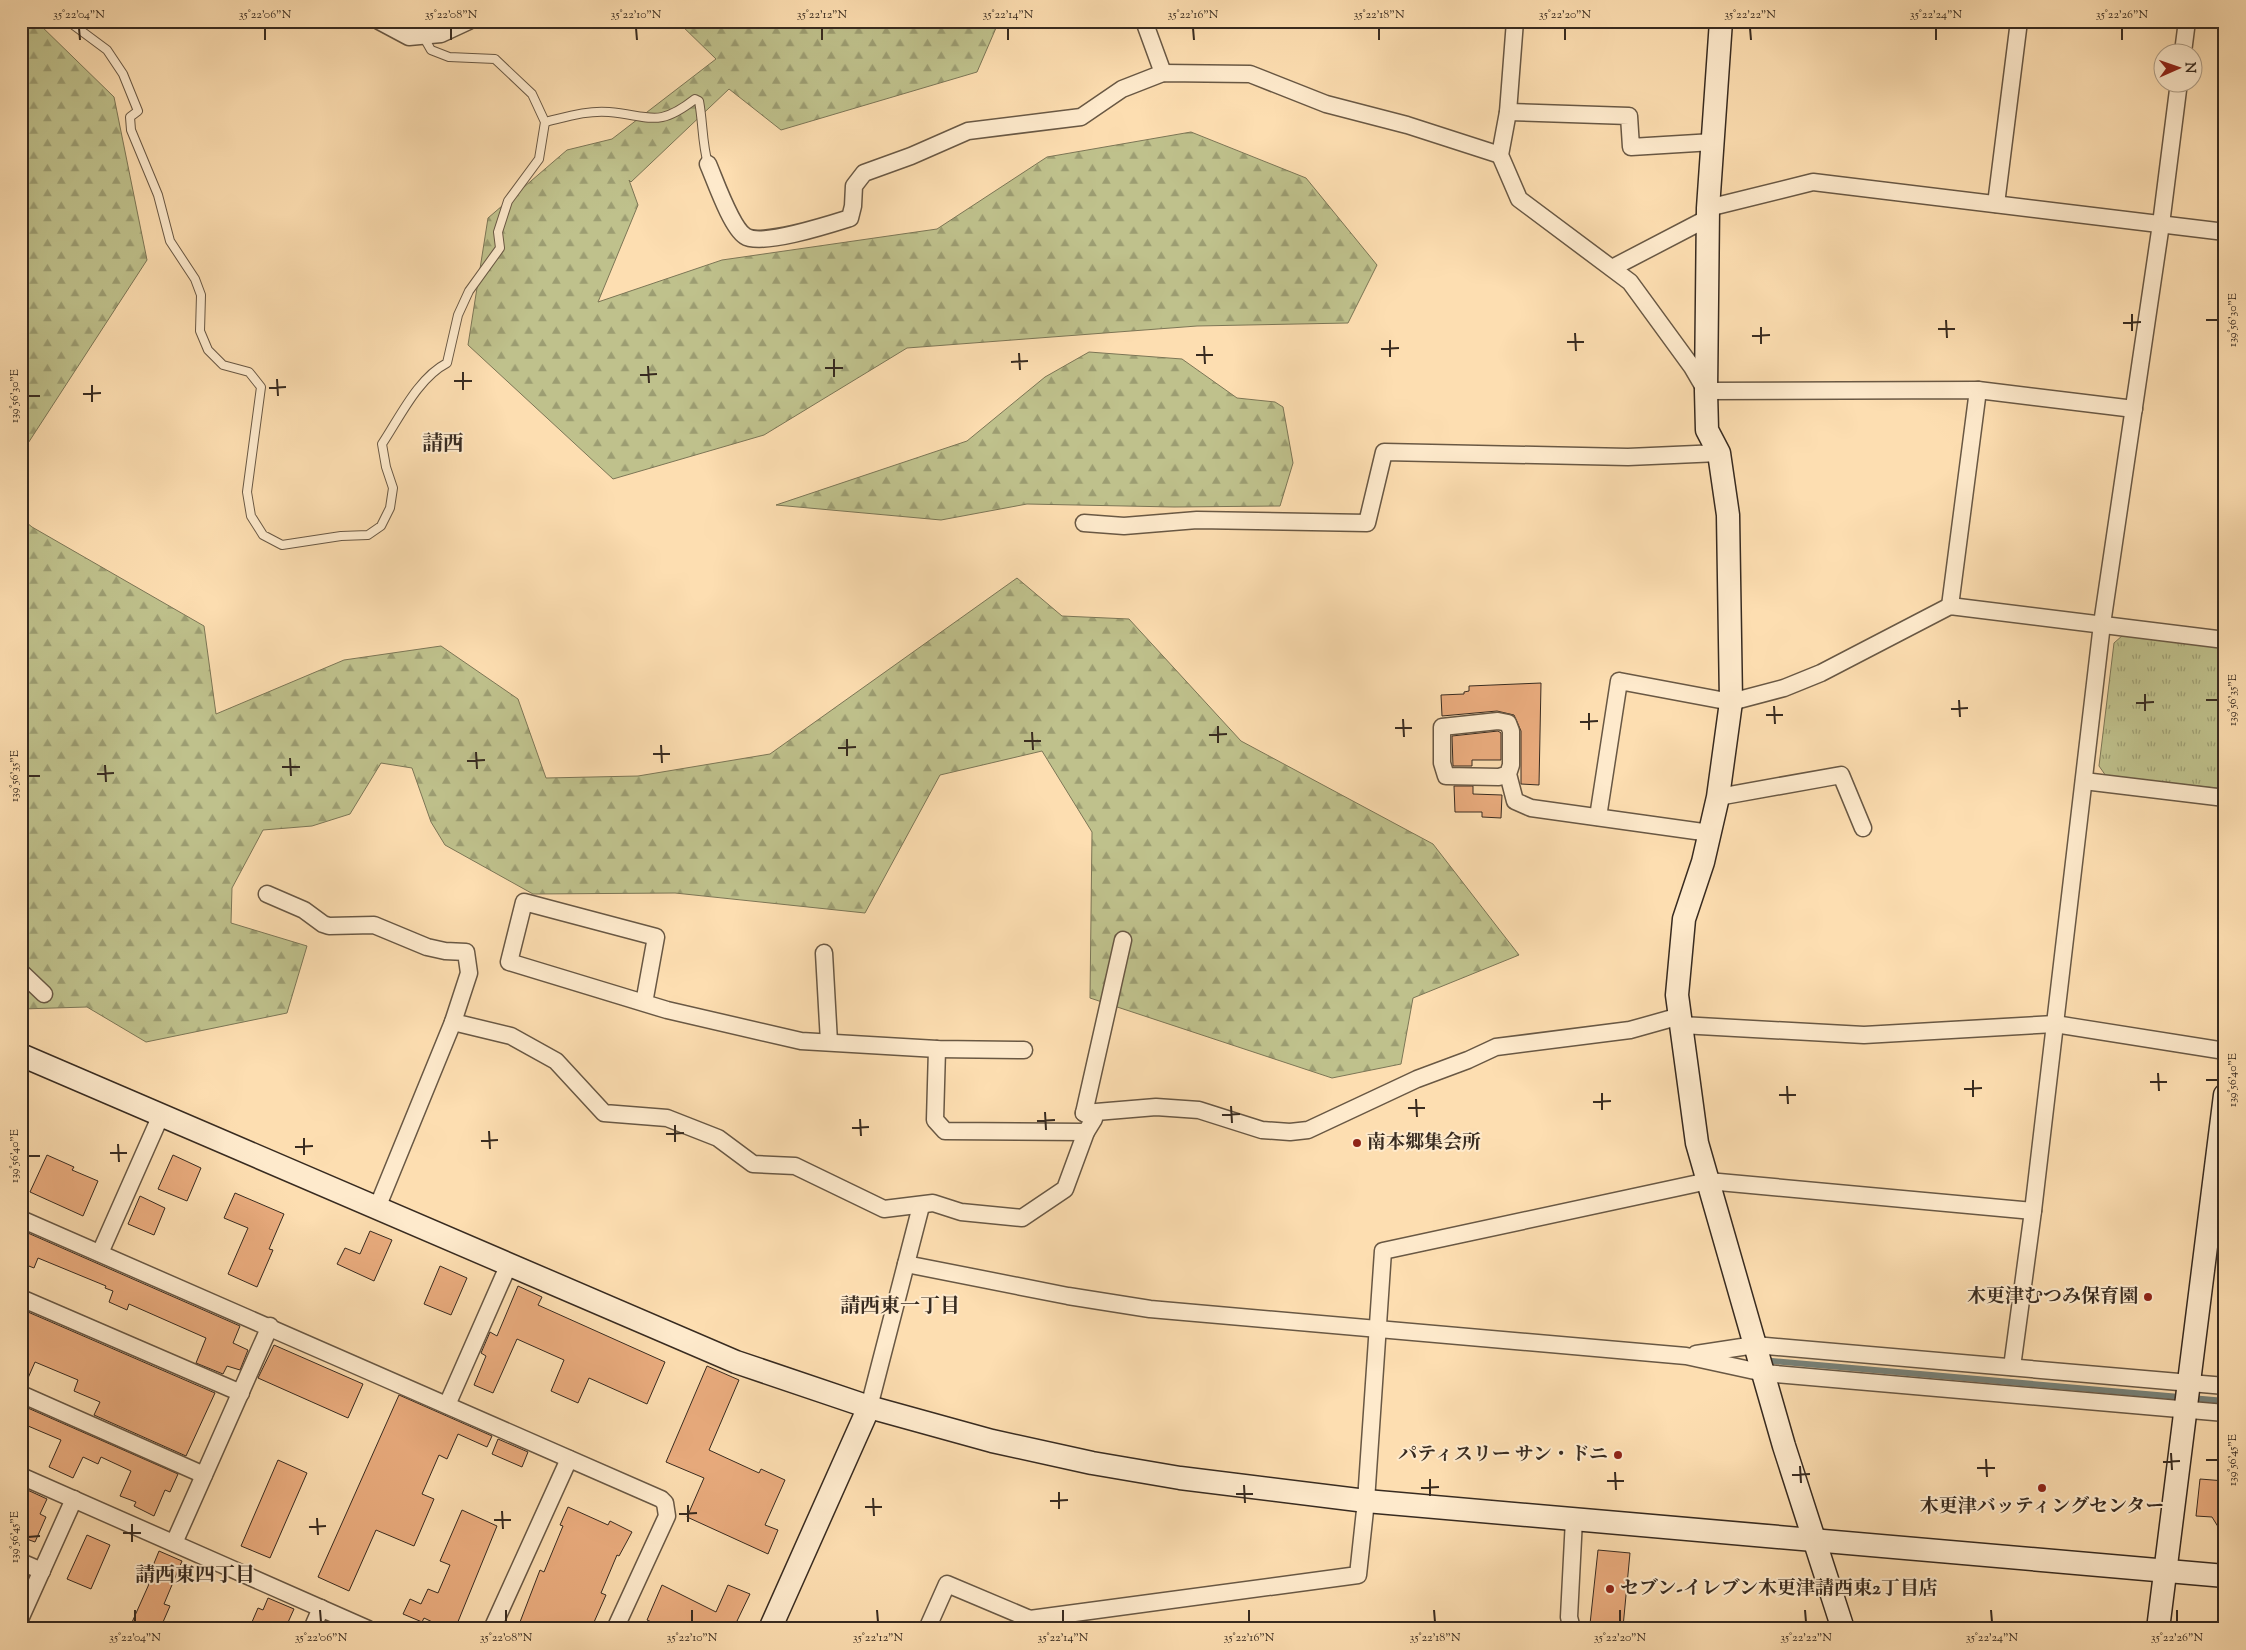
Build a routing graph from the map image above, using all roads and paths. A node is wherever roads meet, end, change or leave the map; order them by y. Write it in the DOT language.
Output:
graph roads {
  1 [pos="68,21"];
  2 [pos="379,21"];
  3 [pos="469,21"];
  4 [pos="1144,21"];
  5 [pos="1515,21"];
  6 [pos="1722,21"];
  7 [pos="2019,21"];
  8 [pos="2187,21"];
  9 [pos="422,36"];
  10 [pos="2184,42"];
  11 [pos="1163,73"];
  12 [pos="2178,92"];
  13 [pos="1508,112"];
  14 [pos="545,122"];
  15 [pos="1713,142"];
  16 [pos="1500,155"];
  17 [pos="708,164"];
  18 [pos="1996,204"];
  19 [pos="1708,213"];
  20 [pos="2161,224"];
  21 [pos="2225,232"];
  22 [pos="1612,268"];
  23 [pos="1978,390"];
  24 [pos="1706,391"];
  25 [pos="2134,409"];
  26 [pos="1719,453"];
  27 [pos="1084,523"];
  28 [pos="1950,606"];
  29 [pos="2102,624"];
  30 [pos="2225,640"];
  31 [pos="1731,702"];
  32 [pos="1508,774"];
  33 [pos="2084,781"];
  34 [pos="1718,797"];
  35 [pos="2225,798"];
  36 [pos="1598,817"];
  37 [pos="1864,828"];
  38 [pos="1710,832"];
  39 [pos="267,894"];
  40 [pos="1122,940"];
  41 [pos="824,953"];
  42 [pos="21,972"];
  43 [pos="44,994"];
  44 [pos="644,1003"];
  45 [pos="1680,1021"];
  46 [pos="453,1022"];
  47 [pos="2055,1024"];
  48 [pos="829,1042"];
  49 [pos="937,1049"];
  50 [pos="1024,1050"];
  51 [pos="2225,1050"];
  52 [pos="21,1055"];
  53 [pos="2225,1095"];
  54 [pos="1084,1113"];
  55 [pos="161,1115"];
  56 [pos="1086,1132"];
  57 [pos="1708,1181"];
  58 [pos="2219,1192"];
  59 [pos="921,1206"];
  60 [pos="377,1208"];
  61 [pos="2033,1211"];
  62 [pos="21,1219"];
  63 [pos="100,1252"];
  64 [pos="509,1264"];
  65 [pos="906,1264"];
  66 [pos="21,1298"];
  67 [pos="270,1326"];
  68 [pos="1378,1329"];
  69 [pos="1755,1345"];
  70 [pos="1686,1356"];
  71 [pos="2012,1367"];
  72 [pos="1764,1373"];
  73 [pos="2225,1386"];
  74 [pos="241,1393"];
  75 [pos="21,1394"];
  76 [pos="2187,1396"];
  77 [pos="447,1405"];
  78 [pos="869,1407"];
  79 [pos="2225,1413"];
  80 [pos="569,1459"];
  81 [pos="204,1475"];
  82 [pos="21,1476"];
  83 [pos="74,1500"];
  84 [pos="1366,1501"];
  85 [pos="1574,1519"];
  86 [pos="1815,1540"];
  87 [pos="174,1543"];
  88 [pos="21,1562"];
  89 [pos="42,1571"];
  90 [pos="2165,1571"];
  91 [pos="2225,1576"];
  92 [pos="321,1608"];
  93 [pos="21,1617"];
  94 [pos="312,1629"];
  95 [pos="368,1629"];
  96 [pos="492,1629"];
  97 [pos="616,1629"];
  98 [pos="770,1629"];
  99 [pos="927,1629"];
  100 [pos="1572,1629"];
  101 [pos="1843,1629"];
  102 [pos="2158,1629"];
  1 -- 14 [label="lane"];
  2 -- 9 [label="street"];
  3 -- 9 [label="street"];
  4 -- 11 [label="street"];
  5 -- 13 [label="street"];
  6 -- 15 [label="street"];
  7 -- 18 [label="street"];
  8 -- 10 [label="street"];
  9 -- 14 [label="lane"];
  11 -- 16 [label="street"];
  11 -- 17 [label="street"];
  12 -- 20 [label="street"];
  13 -- 15 [label="street"];
  13 -- 16 [label="street"];
  14 -- 17 [label="lane"];
  15 -- 19 [label="street"];
  16 -- 22 [label="street"];
  18 -- 19 [label="street"];
  18 -- 20 [label="street"];
  19 -- 22 [label="street"];
  19 -- 24 [label="street"];
  20 -- 21 [label="street"];
  20 -- 25 [label="street"];
  22 -- 24 [label="street"];
  23 -- 24 [label="street"];
  23 -- 25 [label="street"];
  23 -- 28 [label="street"];
  24 -- 26 [label="street"];
  25 -- 29 [label="street"];
  26 -- 27 [label="street"];
  26 -- 31 [label="street"];
  28 -- 29 [label="street"];
  28 -- 31 [label="street"];
  29 -- 30 [label="street"];
  29 -- 33 [label="street"];
  31 -- 34 [label="street"];
  31 -- 36 [label="street"];
  32 -- 32 [label="street"];
  32 -- 36 [label="street"];
  33 -- 35 [label="street"];
  33 -- 47 [label="street"];
  34 -- 37 [label="street"];
  34 -- 38 [label="street"];
  36 -- 38 [label="street"];
  38 -- 45 [label="street"];
  39 -- 46 [label="street"];
  40 -- 54 [label="street"];
  41 -- 48 [label="street"];
  42 -- 43 [label="street"];
  44 -- 44 [label="street"];
  44 -- 48 [label="street"];
  45 -- 47 [label="street"];
  45 -- 54 [label="street"];
  45 -- 57 [label="street"];
  46 -- 59 [label="street"];
  46 -- 60 [label="street"];
  47 -- 51 [label="street"];
  47 -- 61 [label="street"];
  48 -- 49 [label="street"];
  49 -- 50 [label="street"];
  49 -- 56 [label="street"];
  52 -- 55 [label="street"];
  53 -- 58 [label="street"];
  54 -- 56 [label="street"];
  55 -- 60 [label="street"];
  55 -- 63 [label="street"];
  56 -- 59 [label="street"];
  57 -- 61 [label="street"];
  57 -- 68 [label="street"];
  57 -- 69 [label="street"];
  58 -- 76 [label="street"];
  59 -- 65 [label="street"];
  60 -- 64 [label="street"];
  61 -- 71 [label="street"];
  62 -- 63 [label="street"];
  63 -- 67 [label="street"];
  64 -- 77 [label="street"];
  64 -- 78 [label="street"];
  65 -- 68 [label="street"];
  65 -- 78 [label="street"];
  66 -- 74 [label="street"];
  67 -- 74 [label="street"];
  67 -- 77 [label="street"];
  68 -- 70 [label="street"];
  68 -- 84 [label="street"];
  69 -- 70 [label="street"];
  69 -- 71 [label="street"];
  69 -- 72 [label="street"];
  70 -- 72 [label="street"];
  71 -- 76 [label="street"];
  72 -- 76 [label="street"];
  72 -- 86 [label="street"];
  73 -- 76 [label="street"];
  74 -- 81 [label="street"];
  75 -- 81 [label="street"];
  76 -- 79 [label="street"];
  76 -- 90 [label="street"];
  77 -- 80 [label="street"];
  78 -- 84 [label="street"];
  78 -- 98 [label="street"];
  80 -- 96 [label="street"];
  80 -- 97 [label="street"];
  81 -- 87 [label="street"];
  82 -- 83 [label="street"];
  83 -- 87 [label="street"];
  83 -- 89 [label="street"];
  84 -- 85 [label="street"];
  84 -- 99 [label="street"];
  85 -- 86 [label="street"];
  85 -- 100 [label="street"];
  86 -- 90 [label="street"];
  86 -- 101 [label="street"];
  87 -- 92 [label="street"];
  88 -- 89 [label="street"];
  89 -- 93 [label="street"];
  90 -- 91 [label="street"];
  90 -- 102 [label="street"];
  92 -- 94 [label="street"];
  92 -- 95 [label="street"];
}
